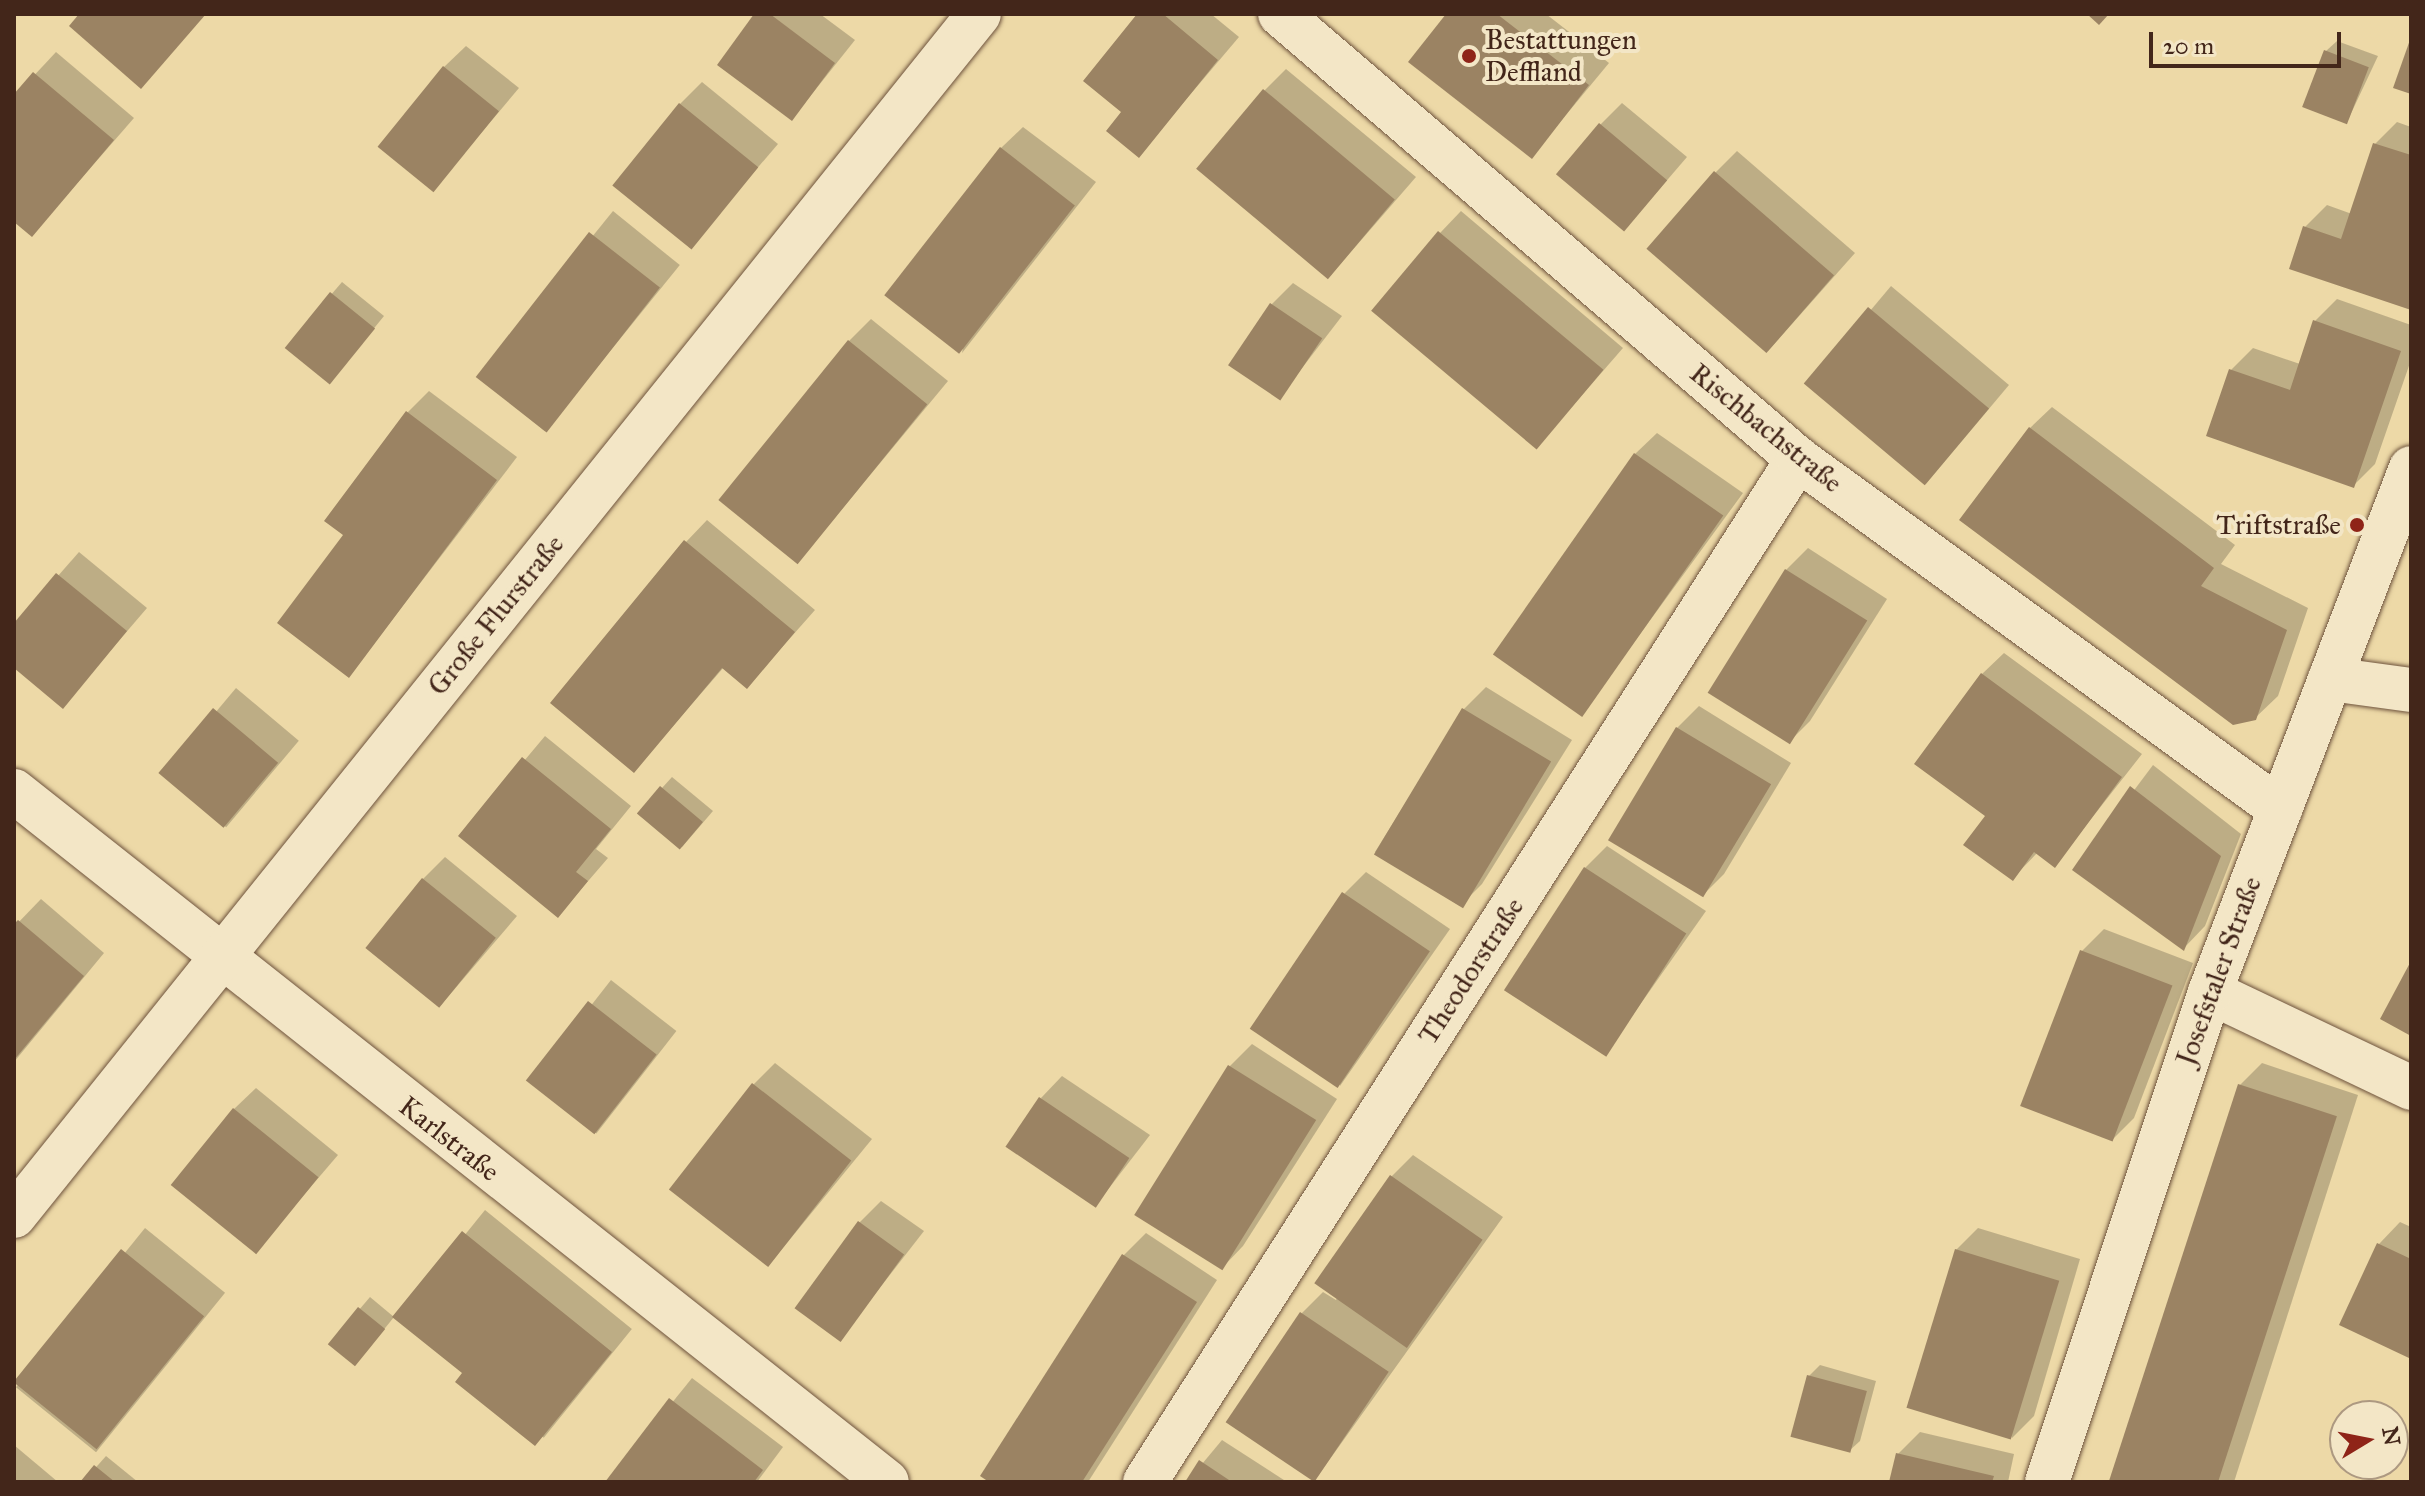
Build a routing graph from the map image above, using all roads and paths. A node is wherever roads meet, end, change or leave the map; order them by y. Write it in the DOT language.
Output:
graph roads {
  1 [pos="979,14"];
  2 [pos="1280,14"];
  3 [pos="1798,459"];
  4 [pos="2411,468"];
  5 [pos="2330,679"];
  6 [pos="2411,690"];
  7 [pos="14,791"];
  8 [pos="2280,809"];
  9 [pos="219,959"];
  10 [pos="2210,992"];
  11 [pos="2411,1088"];
  12 [pos="14,1216"];
  13 [pos="887,1482"];
  14 [pos="1145,1482"];
  15 [pos="2047,1482"];
  1 -- 9 [label="street, Große Flurstraße"];
  2 -- 3 [label="street, Rischbachstraße"];
  3 -- 8 [label="street, Rischbachstraße"];
  3 -- 14 [label="street, Theodorstraße"];
  4 -- 5 [label="street, Josefstaler Straße"];
  5 -- 6 [label="street"];
  5 -- 8 [label="street, Josefstaler Straße"];
  7 -- 9 [label="street, Karlstraße"];
  8 -- 10 [label="street, Josefstaler Straße"];
  9 -- 12 [label="street, Große Flurstraße"];
  9 -- 13 [label="street, Karlstraße"];
  10 -- 11 [label="street"];
  10 -- 15 [label="street, Josefstaler Straße"];
}
